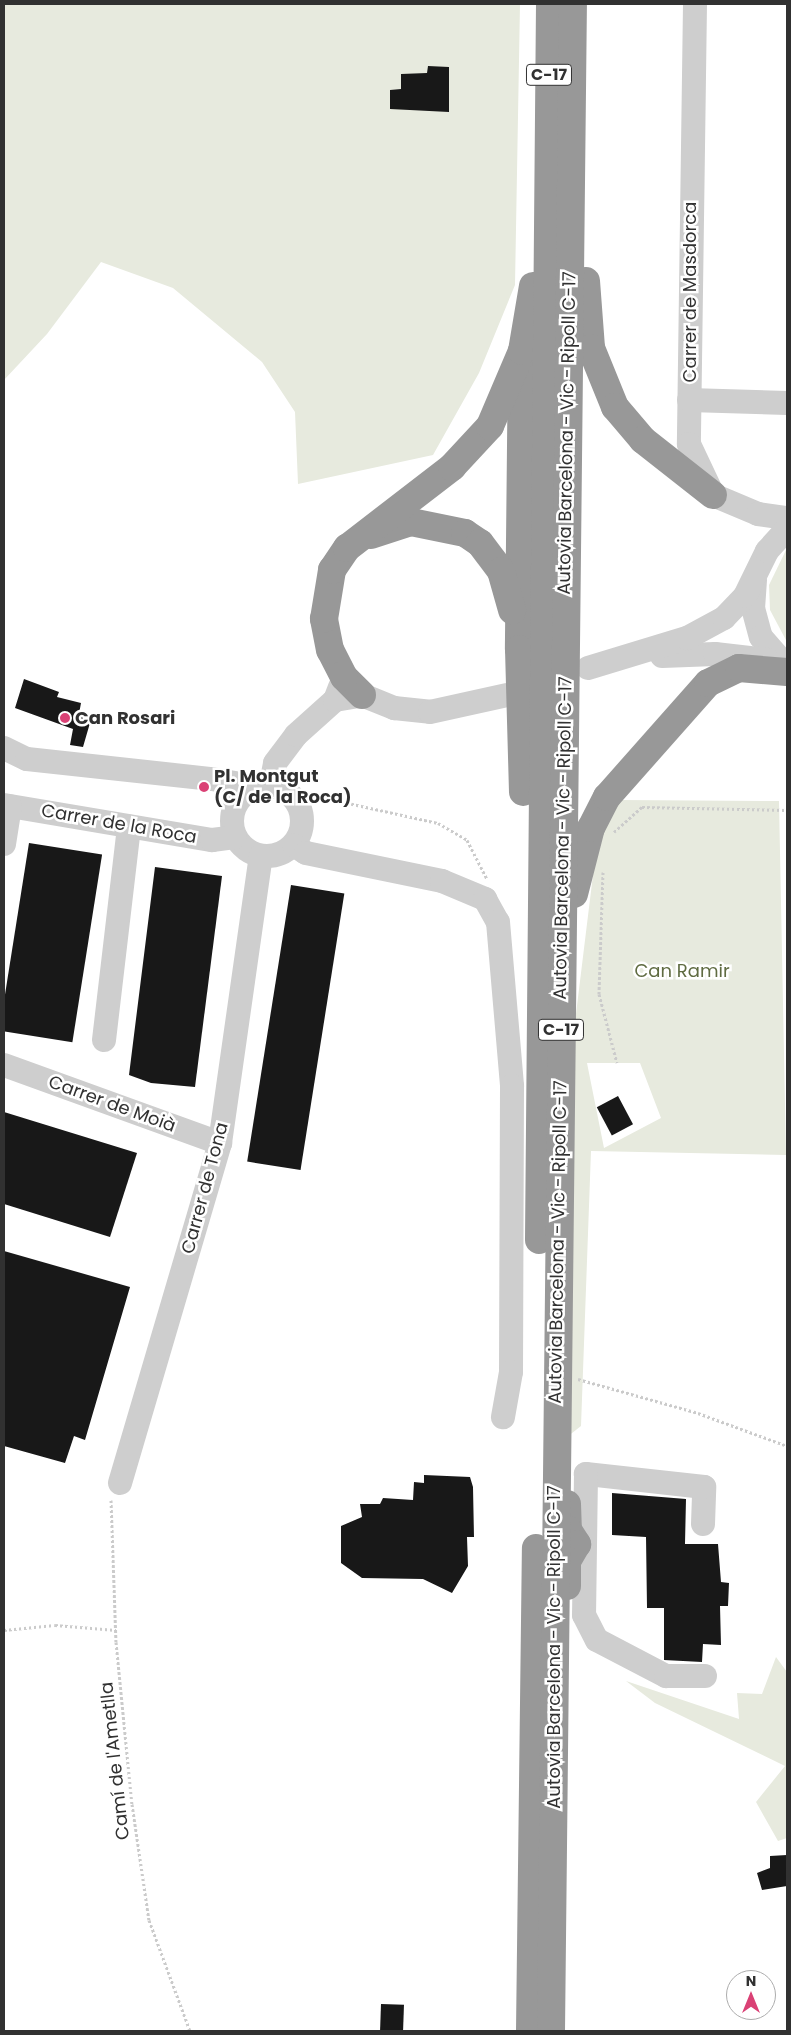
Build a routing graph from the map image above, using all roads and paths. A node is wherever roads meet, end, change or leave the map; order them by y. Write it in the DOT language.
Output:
graph roads {
  1 [pos="550,4"];
  2 [pos="695,4"];
  3 [pos="573,16"];
  4 [pos="548,146"];
  5 [pos="522,351"];
  6 [pos="689,400"];
  7 [pos="787,403"];
  8 [pos="713,495"];
  9 [pos="787,518"];
  10 [pos="787,530"];
  11 [pos="347,548"];
  12 [pos="755,578"];
  13 [pos="519,649"];
  14 [pos="786,668"];
  15 [pos="347,691"];
  16 [pos="507,695"];
  17 [pos="4,748"];
  18 [pos="271,784"];
  19 [pos="246,791"];
  20 [pos="294,796"];
  21 [pos="7,805"];
  22 [pos="787,810"];
  23 [pos="129,826"];
  24 [pos="235,837"];
  25 [pos="611,838"];
  26 [pos="4,844"];
  27 [pos="294,845"];
  28 [pos="261,856"];
  29 [pos="603,860"];
  30 [pos="485,899"];
  31 [pos="562,982"];
  32 [pos="104,1040"];
  33 [pos="540,1040"];
  34 [pos="616,1063"];
  35 [pos="4,1065"];
  36 [pos="220,1143"];
  37 [pos="569,1376"];
  38 [pos="503,1417"];
  39 [pos="556,1437"];
  40 [pos="787,1446"];
  41 [pos="120,1483"];
  42 [pos="703,1524"];
  43 [pos="581,1544"];
  44 [pos="4,1630"];
  45 [pos="116,1630"];
  46 [pos="554,1657"];
  47 [pos="705,1676"];
  48 [pos="190,2031"];
  49 [pos="530,2031"];
  50 [pos="551,2031"];
  1 -- 4 [label="highway, Autovia Barcelona - Vic - Ripoll C-17 / C-17"];
  2 -- 6 [label="street, Carrer de Masdorca"];
  3 -- 8 [label="highway"];
  3 -- 31 [label="highway, Autovia Barcelona - Vic - Ripoll C-17 / C-17"];
  4 -- 5 [label="highway"];
  4 -- 33 [label="highway, Autovia Barcelona - Vic - Ripoll C-17 / C-17"];
  5 -- 11 [label="highway"];
  5 -- 13 [label="highway"];
  6 -- 7 [label="street"];
  6 -- 8 [label="street, Carrer de Masdorca"];
  8 -- 9 [label="street"];
  10 -- 12 [label="street"];
  11 -- 13 [label="highway"];
  11 -- 15 [label="highway"];
  12 -- 14 [label="street"];
  12 -- 14 [label="street"];
  13 -- 33 [label="highway"];
  14 -- 31 [label="highway"];
  15 -- 16 [label="street"];
  15 -- 18 [label="street"];
  17 -- 19 [label="street"];
  18 -- 19 [label="street"];
  18 -- 20 [label="street"];
  19 -- 24 [label="street"];
  20 -- 27 [label="street"];
  20 -- 30 [label="path"];
  21 -- 23 [label="street, Carrer de la Roca"];
  21 -- 26 [label="street"];
  22 -- 25 [label="path"];
  23 -- 24 [label="street, Carrer de la Roca"];
  23 -- 32 [label="street"];
  24 -- 28 [label="street"];
  27 -- 28 [label="street"];
  27 -- 30 [label="street"];
  28 -- 36 [label="street, Carrer de Tona"];
  29 -- 34 [label="path"];
  30 -- 38 [label="street"];
  31 -- 39 [label="highway, Autovia Barcelona - Vic - Ripoll C-17 / C-17"];
  33 -- 49 [label="highway, Autovia Barcelona - Vic - Ripoll C-17 / C-17"];
  35 -- 36 [label="street, Carrer de Moià"];
  36 -- 41 [label="street, Carrer de Tona"];
  37 -- 40 [label="path"];
  39 -- 43 [label="highway"];
  39 -- 46 [label="highway, Autovia Barcelona - Vic - Ripoll C-17 / C-17"];
  41 -- 45 [label="path, Camí de l'Ametlla"];
  42 -- 43 [label="street"];
  43 -- 46 [label="highway"];
  43 -- 47 [label="street"];
  44 -- 45 [label="path"];
  45 -- 48 [label="path, Camí de l'Ametlla"];
  46 -- 50 [label="highway, Autovia Barcelona - Vic - Ripoll C-17 / C-17"];
}
